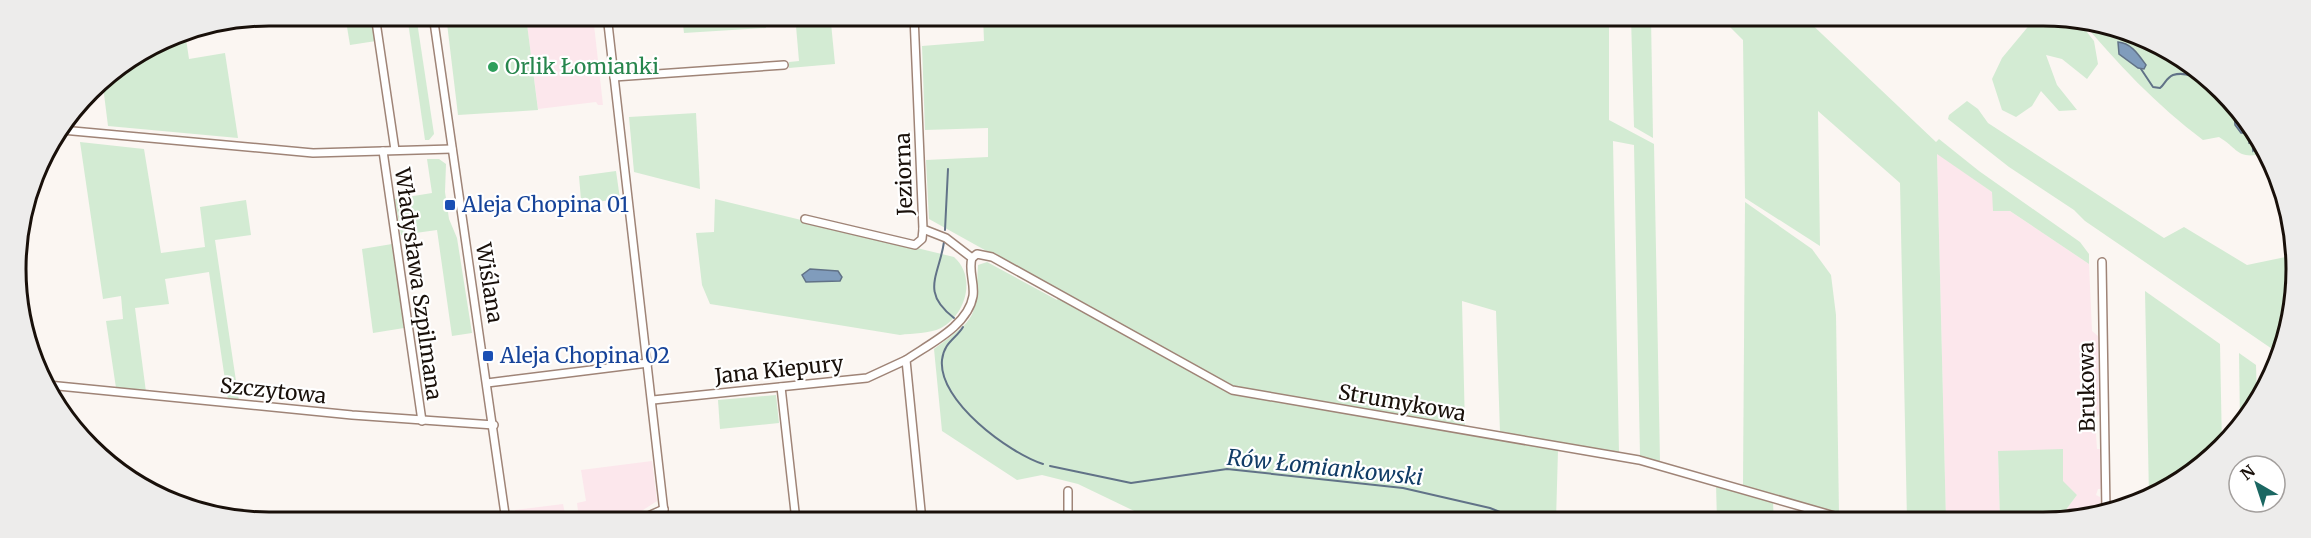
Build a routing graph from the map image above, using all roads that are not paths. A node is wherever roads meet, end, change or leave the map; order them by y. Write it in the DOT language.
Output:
graph roads {
  1 [pos="377,26"];
  2 [pos="435,26"];
  3 [pos="608,26"];
  4 [pos="914,26"];
  5 [pos="784,65"];
  6 [pos="614,77"];
  7 [pos="69,131"];
  8 [pos="452,149"];
  9 [pos="394,150"];
  10 [pos="383,151"];
  11 [pos="805,219"];
  12 [pos="923,230"];
  13 [pos="972,258"];
  14 [pos="2102,262"];
  15 [pos="906,360"];
  16 [pos="648,363"];
  17 [pos="487,383"];
  18 [pos="55,386"];
  19 [pos="781,387"];
  20 [pos="653,400"];
  21 [pos="422,421"];
  22 [pos="494,425"];
  23 [pos="1068,491"];
  24 [pos="2106,504"];
  25 [pos="664,509"];
  26 [pos="505,512"];
  27 [pos="657,512"];
  28 [pos="664,512"];
  29 [pos="795,512"];
  30 [pos="921,512"];
  31 [pos="1068,512"];
  32 [pos="1821,512"];
  1 -- 9 [label="street, Władysława Szpilmana"];
  2 -- 8 [label="street, Wiślana"];
  3 -- 6 [label="street"];
  4 -- 12 [label="street, Jeziorna"];
  5 -- 6 [label="street"];
  6 -- 16 [label="street"];
  7 -- 10 [label="street"];
  8 -- 9 [label="street"];
  8 -- 17 [label="street, Wiślana"];
  9 -- 10 [label="street"];
  10 -- 21 [label="street, Władysława Szpilmana"];
  11 -- 12 [label="street"];
  12 -- 13 [label="street, Jeziorna"];
  13 -- 15 [label="street"];
  13 -- 32 [label="street, Strumykowa"];
  14 -- 24 [label="street, Brukowa"];
  15 -- 19 [label="street, Jana Kiepury"];
  15 -- 30 [label="street"];
  16 -- 17 [label="street"];
  16 -- 20 [label="street"];
  17 -- 22 [label="street, Wiślana"];
  18 -- 21 [label="street, Szczytowa"];
  19 -- 20 [label="street, Jana Kiepury"];
  19 -- 29 [label="street"];
  20 -- 25 [label="street"];
  21 -- 22 [label="street, Szczytowa"];
  22 -- 26 [label="street, Wiślana"];
  23 -- 31 [label="street"];
  25 -- 27 [label="street"];
  25 -- 28 [label="street"];
}
